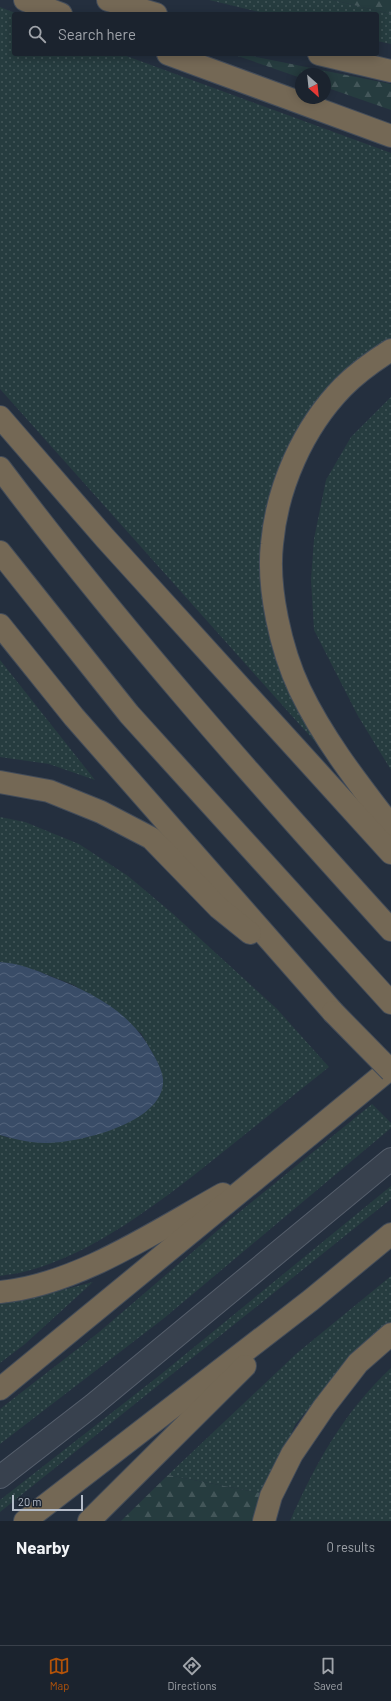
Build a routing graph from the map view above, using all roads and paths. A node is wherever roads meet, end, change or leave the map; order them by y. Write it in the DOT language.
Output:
graph roads {
  1 [pos="25,0"];
  2 [pos="108,0"];
  3 [pos="56,12"];
  4 [pos="149,12"];
  5 [pos="173,56"];
  6 [pos="327,56"];
  7 [pos="391,71"];
  8 [pos="391,136"];
  9 [pos="391,350"];
  10 [pos="0,417"];
  11 [pos="0,468"];
  12 [pos="0,552"];
  13 [pos="0,625"];
  14 [pos="0,782"];
  15 [pos="391,826"];
  16 [pos="391,853"];
  17 [pos="391,930"];
  18 [pos="295,969"];
  19 [pos="391,1003"];
  20 [pos="391,1068"];
  21 [pos="391,1071"];
  22 [pos="391,1159"];
  23 [pos="275,1165"];
  24 [pos="391,1234"];
  25 [pos="0,1292"];
  26 [pos="311,1300"];
  27 [pos="391,1334"];
  28 [pos="0,1389"];
  29 [pos="0,1477"];
  30 [pos="25,1521"];
  31 [pos="89,1521"];
  32 [pos="264,1521"];
  1 -- 3 [label="highway"];
  2 -- 4 [label="highway"];
  5 -- 8 [label="highway"];
  6 -- 7 [label="highway"];
  9 -- 15 [label="highway"];
  10 -- 16 [label="highway"];
  11 -- 17 [label="highway"];
  12 -- 19 [label="highway"];
  13 -- 18 [label="highway"];
  14 -- 18 [label="highway"];
  18 -- 21 [label="highway, bridge"];
  20 -- 23 [label="highway"];
  22 -- 29 [label="lane"];
  23 -- 25 [label="highway"];
  23 -- 28 [label="highway"];
  24 -- 26 [label="highway"];
  26 -- 30 [label="highway"];
  26 -- 31 [label="highway"];
  27 -- 32 [label="highway"];
}
